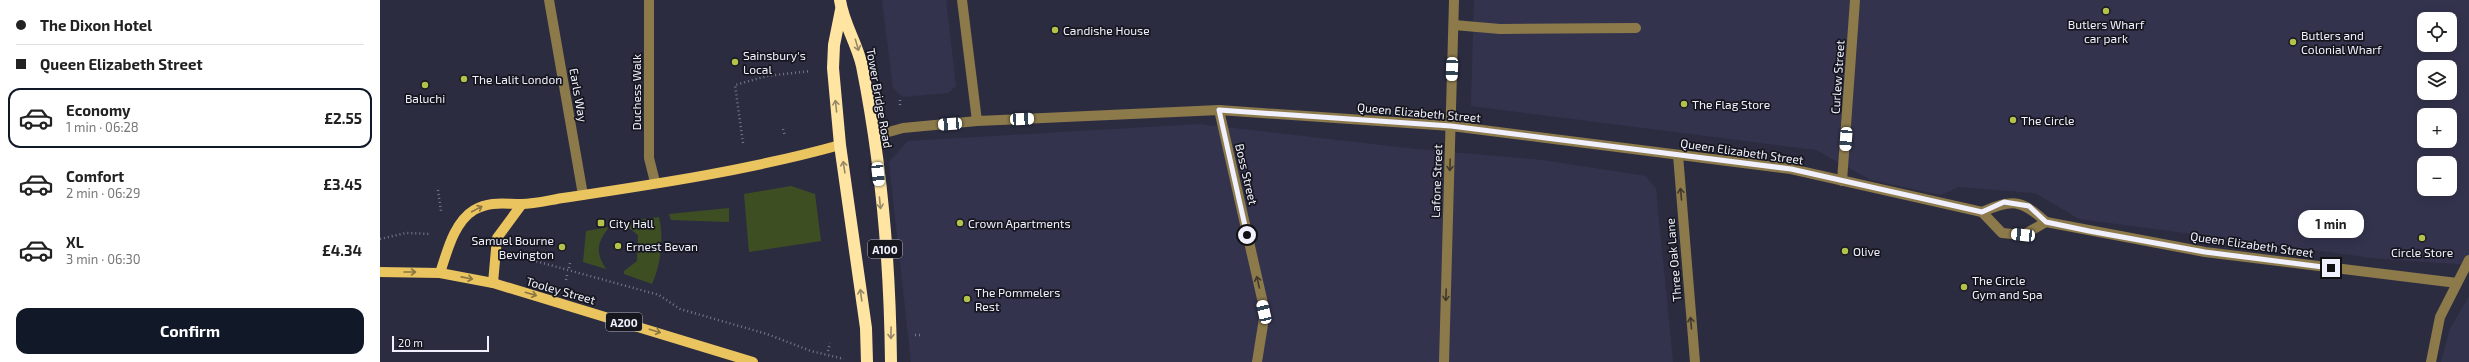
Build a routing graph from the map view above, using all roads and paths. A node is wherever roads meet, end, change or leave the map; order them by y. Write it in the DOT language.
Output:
graph roads {
  1 [pos="548,0"];
  2 [pos="649,0"];
  3 [pos="962,0"];
  4 [pos="1454,0"];
  5 [pos="1855,0"];
  6 [pos="840,5"];
  7 [pos="1454,25"];
  8 [pos="1636,28"];
  9 [pos="815,70"];
  10 [pos="1219,110"];
  11 [pos="977,121"];
  12 [pos="1451,126"];
  13 [pos="783,129"];
  14 [pos="785,136"];
  15 [pos="874,136"];
  16 [pos="742,143"];
  17 [pos="840,145"];
  18 [pos="1678,155"];
  19 [pos="1842,181"];
  20 [pos="655,182"];
  21 [pos="438,190"];
  22 [pos="583,195"];
  23 [pos="522,204"];
  24 [pos="442,212"];
  25 [pos="1982,212"];
  26 [pos="2046,222"];
  27 [pos="435,234"];
  28 [pos="380,239"];
  29 [pos="525,258"];
  30 [pos="2469,260"];
  31 [pos="570,263"];
  32 [pos="569,268"];
  33 [pos="380,272"];
  34 [pos="440,273"];
  35 [pos="567,275"];
  36 [pos="566,280"];
  37 [pos="493,283"];
  38 [pos="2457,283"];
  39 [pos="915,335"];
  40 [pos="920,335"];
  41 [pos="830,343"];
  42 [pos="828,351"];
  43 [pos="840,358"];
  44 [pos="754,362"];
  45 [pos="867,362"];
  46 [pos="891,362"];
  47 [pos="1256,362"];
  48 [pos="1444,362"];
  49 [pos="1695,362"];
  50 [pos="2431,362"];
  1 -- 22 [label="street, Earls Way"];
  2 -- 20 [label="street, Duchess Walk"];
  3 -- 11 [label="street"];
  4 -- 7 [label="street, Lafone Street"];
  5 -- 19 [label="street, Curlew Street"];
  6 -- 15 [label="highway, Tower Bridge Road / A100, one-way"];
  17 -- 6 [label="highway, Tower Bridge Road / A100, one-way"];
  7 -- 8 [label="street"];
  7 -- 12 [label="street, Lafone Street"];
  9 -- 16 [label="path"];
  10 -- 11 [label="street, Queen Elizabeth Street"];
  10 -- 12 [label="street, Queen Elizabeth Street"];
  47 -- 10 [label="street, Boss Street, one-way"];
  11 -- 15 [label="street, Queen Elizabeth Street"];
  12 -- 18 [label="street, Queen Elizabeth Street"];
  12 -- 48 [label="street, Lafone Street, one-way"];
  13 -- 14 [label="path"];
  15 -- 46 [label="highway, Tower Bridge Road / A100, one-way"];
  17 -- 20 [label="main road"];
  45 -- 17 [label="highway, Tower Bridge Road / A100, one-way"];
  18 -- 19 [label="street, Queen Elizabeth Street"];
  49 -- 18 [label="street, Three Oak Lane, one-way"];
  19 -- 25 [label="street, Queen Elizabeth Street"];
  20 -- 22 [label="main road"];
  21 -- 24 [label="path"];
  22 -- 23 [label="main road"];
  34 -- 23 [label="main road, one-way"];
  23 -- 37 [label="main road"];
  25 -- 26 [label="street"];
  25 -- 26 [label="street"];
  26 -- 38 [label="street, Queen Elizabeth Street"];
  27 -- 28 [label="path"];
  29 -- 43 [label="path, Tooley Street"];
  30 -- 38 [label="street"];
  31 -- 32 [label="path"];
  33 -- 34 [label="main road, Tooley Street / A200, one-way"];
  34 -- 37 [label="main road, Tooley Street / A200, one-way"];
  35 -- 36 [label="path"];
  37 -- 44 [label="main road, Tooley Street / A200, one-way"];
  38 -- 50 [label="street"];
  39 -- 40 [label="path"];
  41 -- 42 [label="path"];
}
